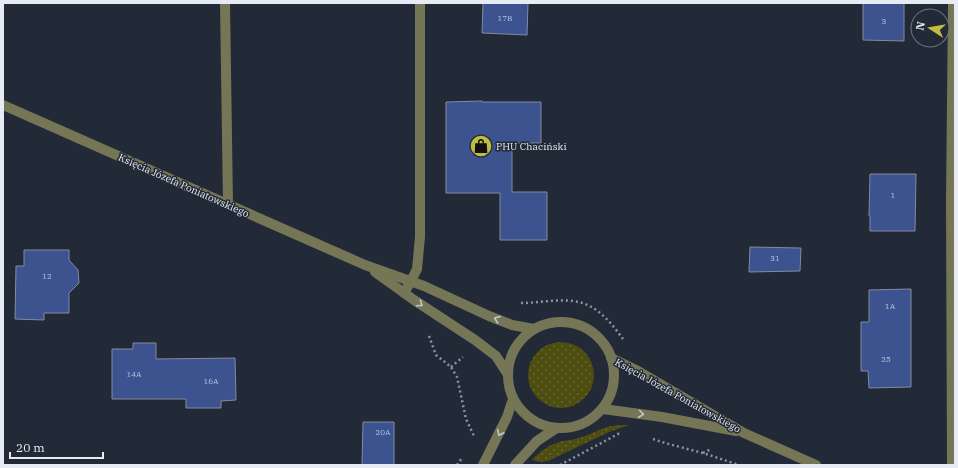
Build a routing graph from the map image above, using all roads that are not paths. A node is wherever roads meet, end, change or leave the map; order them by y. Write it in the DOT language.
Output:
graph roads {
  1 [pos="225,3"];
  2 [pos="420,3"];
  3 [pos="953,3"];
  4 [pos="3,105"];
  5 [pos="228,204"];
  6 [pos="366,265"];
  7 [pos="411,281"];
  8 [pos="404,293"];
  9 [pos="534,329"];
  10 [pos="611,358"];
  11 [pos="507,373"];
  12 [pos="513,399"];
  13 [pos="603,409"];
  14 [pos="555,428"];
  15 [pos="744,433"];
  16 [pos="483,465"];
  17 [pos="515,465"];
  18 [pos="816,465"];
  19 [pos="952,465"];
  1 -- 5 [label="street"];
  2 -- 7 [label="street"];
  3 -- 19 [label="street"];
  4 -- 5 [label="street, Księcia Józefa Poniatowskiego"];
  5 -- 6 [label="street, Księcia Józefa Poniatowskiego"];
  6 -- 7 [label="street, Księcia Józefa Poniatowskiego"];
  6 -- 8 [label="street, Księcia Józefa Poniatowskiego"];
  7 -- 8 [label="street"];
  9 -- 7 [label="street, Księcia Józefa Poniatowskiego, one-way"];
  8 -- 11 [label="street, Księcia Józefa Poniatowskiego, one-way"];
  9 -- 10 [label="street"];
  9 -- 11 [label="street"];
  10 -- 13 [label="street"];
  10 -- 15 [label="street, Księcia Józefa Poniatowskiego"];
  11 -- 12 [label="street"];
  12 -- 14 [label="street"];
  12 -- 16 [label="street, one-way"];
  13 -- 14 [label="street"];
  13 -- 15 [label="street, Księcia Józefa Poniatowskiego, one-way"];
  14 -- 17 [label="street"];
  15 -- 18 [label="street, Księcia Józefa Poniatowskiego"];
}
